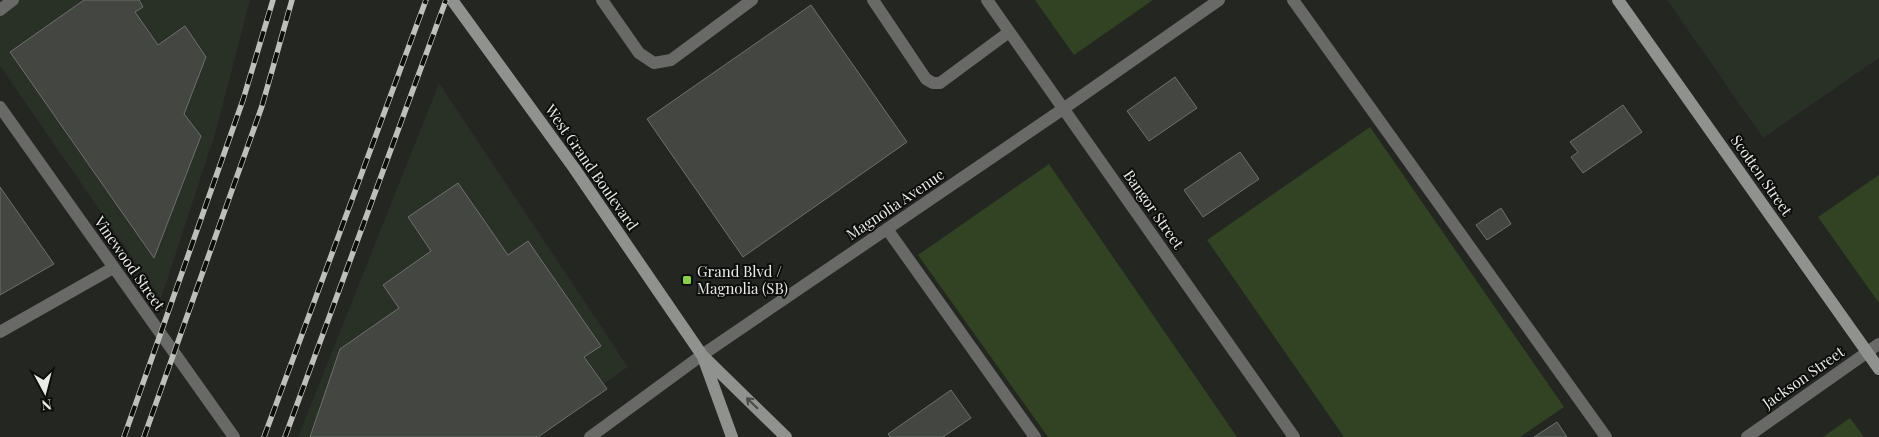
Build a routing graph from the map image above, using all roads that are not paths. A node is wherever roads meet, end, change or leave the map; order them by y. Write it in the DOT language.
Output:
graph roads {
  1 [pos="12,0"];
  2 [pos="452,0"];
  3 [pos="602,0"];
  4 [pos="752,0"];
  5 [pos="873,0"];
  6 [pos="987,0"];
  7 [pos="1219,0"];
  8 [pos="1293,0"];
  9 [pos="1618,0"];
  10 [pos="0,10"];
  11 [pos="1009,32"];
  12 [pos="0,107"];
  13 [pos="1063,109"];
  14 [pos="887,229"];
  15 [pos="113,268"];
  16 [pos="0,332"];
  17 [pos="1879,344"];
  18 [pos="1867,352"];
  19 [pos="702,354"];
  20 [pos="1879,368"];
  21 [pos="234,437"];
  22 [pos="590,437"];
  23 [pos="732,437"];
  24 [pos="786,437"];
  25 [pos="1034,437"];
  26 [pos="1294,437"];
  27 [pos="1606,437"];
  28 [pos="1747,437"];
  1 -- 10 [label="street"];
  2 -- 19 [label="main road, West Grand Boulevard"];
  3 -- 4 [label="street"];
  5 -- 11 [label="street"];
  6 -- 11 [label="street, Bangor Street"];
  7 -- 13 [label="street, Magnolia Avenue"];
  8 -- 27 [label="street"];
  9 -- 18 [label="main road, Scotten Street"];
  11 -- 13 [label="street, Bangor Street"];
  12 -- 15 [label="street, Vinewood Street"];
  13 -- 14 [label="street, Magnolia Avenue"];
  13 -- 26 [label="street, Bangor Street"];
  14 -- 19 [label="street, Magnolia Avenue"];
  14 -- 25 [label="street"];
  15 -- 16 [label="street"];
  15 -- 21 [label="street, Vinewood Street"];
  17 -- 18 [label="street, Jackson Street"];
  18 -- 20 [label="main road, Scotten Street"];
  18 -- 28 [label="street, Jackson Street"];
  19 -- 22 [label="street, Magnolia Avenue"];
  19 -- 23 [label="main road, West Grand Boulevard"];
  24 -- 19 [label="main road, West Grand Boulevard, one-way"];
}
